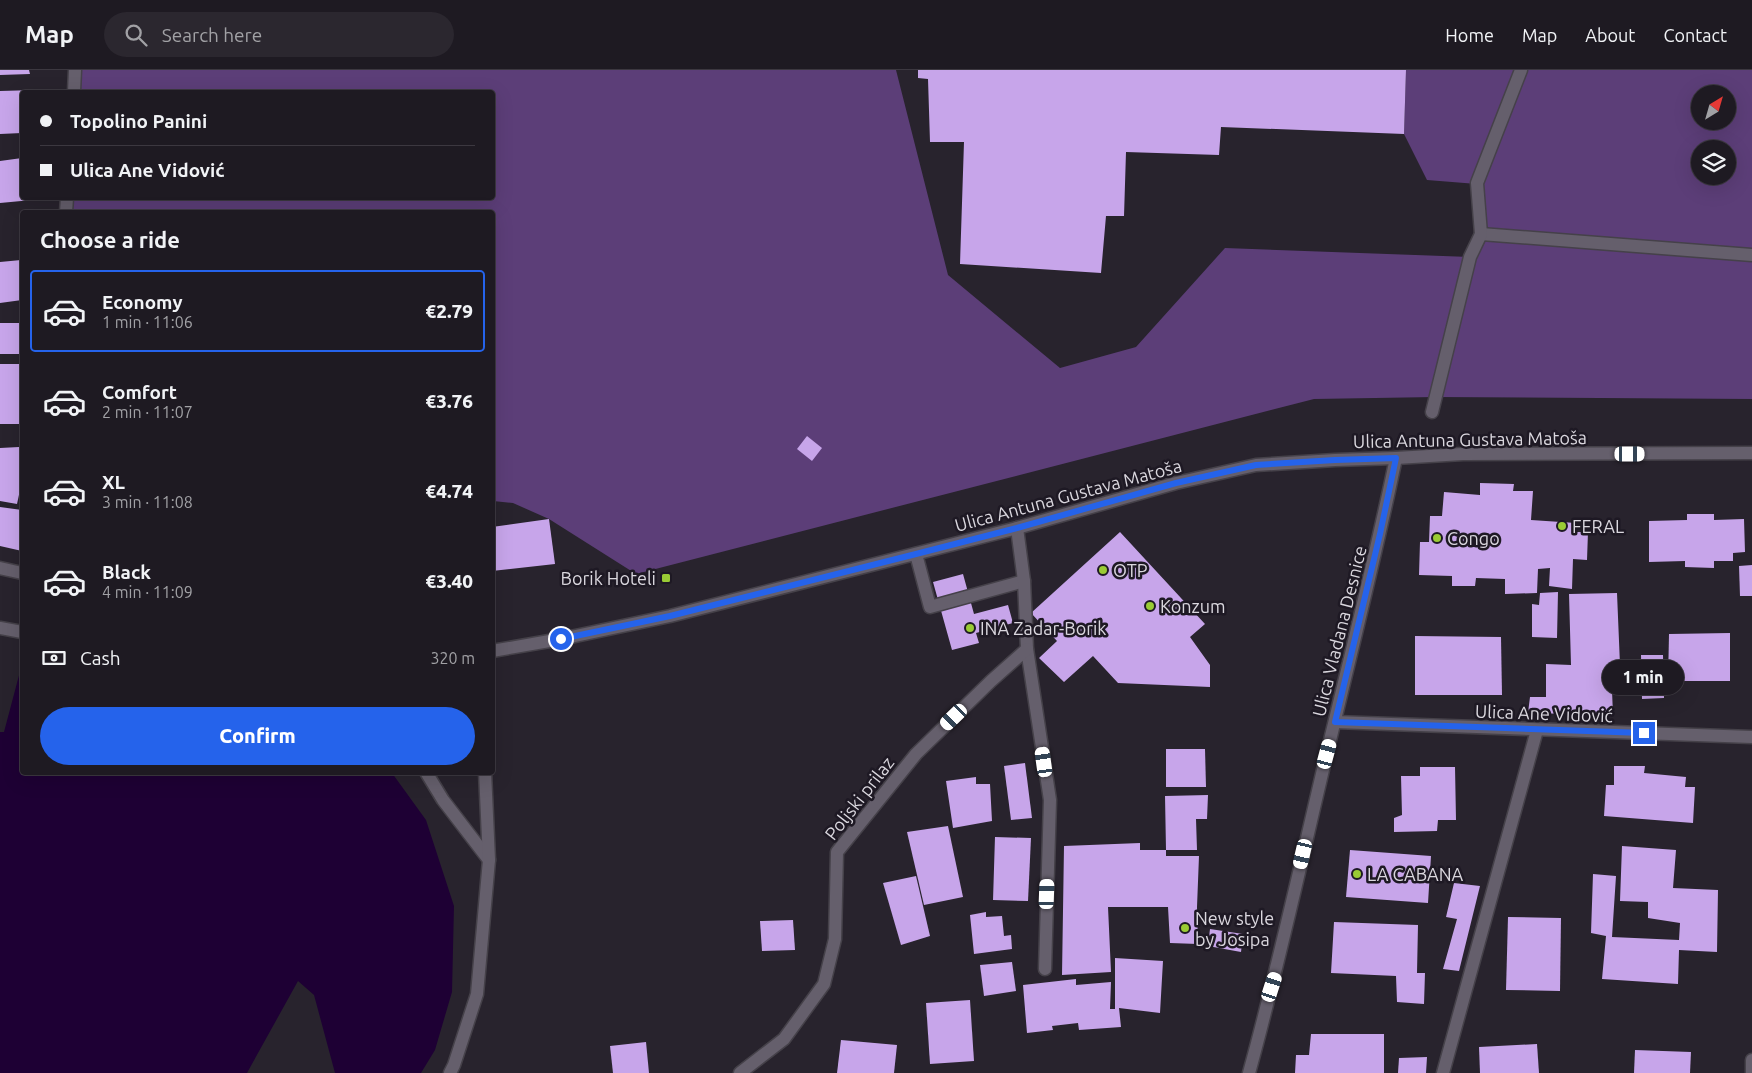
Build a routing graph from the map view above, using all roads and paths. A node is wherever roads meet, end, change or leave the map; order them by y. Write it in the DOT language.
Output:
graph roads {
  1 [pos="75,70"];
  2 [pos="1521,70"];
  3 [pos="74,90"];
  4 [pos="1481,234"];
  5 [pos="1752,256"];
  6 [pos="1432,412"];
  7 [pos="1752,454"];
  8 [pos="1396,458"];
  9 [pos="1017,528"];
  10 [pos="916,554"];
  11 [pos="0,568"];
  12 [pos="20,573"];
  13 [pos="1024,581"];
  14 [pos="0,628"];
  15 [pos="20,632"];
  16 [pos="1027,649"];
  17 [pos="495,650"];
  18 [pos="1335,722"];
  19 [pos="1537,730"];
  20 [pos="1752,736"];
  21 [pos="428,775"];
  22 [pos="486,775"];
  23 [pos="489,860"];
  24 [pos="1045,969"];
  25 [pos="1752,1060"];
  26 [pos="450,1073"];
  27 [pos="740,1073"];
  28 [pos="1249,1073"];
  29 [pos="1443,1073"];
  30 [pos="1752,1073"];
  1 -- 3 [label="street"];
  2 -- 4 [label="street"];
  4 -- 5 [label="street"];
  4 -- 6 [label="street"];
  7 -- 8 [label="street, Ulica Antuna Gustava Matoša"];
  8 -- 9 [label="street, Ulica Antuna Gustava Matoša"];
  8 -- 18 [label="street, Ulica Vladana Desnice"];
  9 -- 10 [label="street, Ulica Antuna Gustava Matoša"];
  9 -- 13 [label="street"];
  10 -- 13 [label="street"];
  10 -- 17 [label="street, Ulica Antuna Gustava Matoša"];
  11 -- 12 [label="street"];
  13 -- 16 [label="street"];
  14 -- 15 [label="street"];
  16 -- 24 [label="street"];
  16 -- 27 [label="street, Poljski prilaz"];
  18 -- 19 [label="street, Ulica Ane Vidović"];
  18 -- 28 [label="street, Ulica Vladana Desnice"];
  19 -- 20 [label="street, Ulica Ane Vidović"];
  19 -- 29 [label="street"];
  21 -- 23 [label="street"];
  22 -- 23 [label="street"];
  23 -- 26 [label="street"];
  25 -- 30 [label="street"];
}
